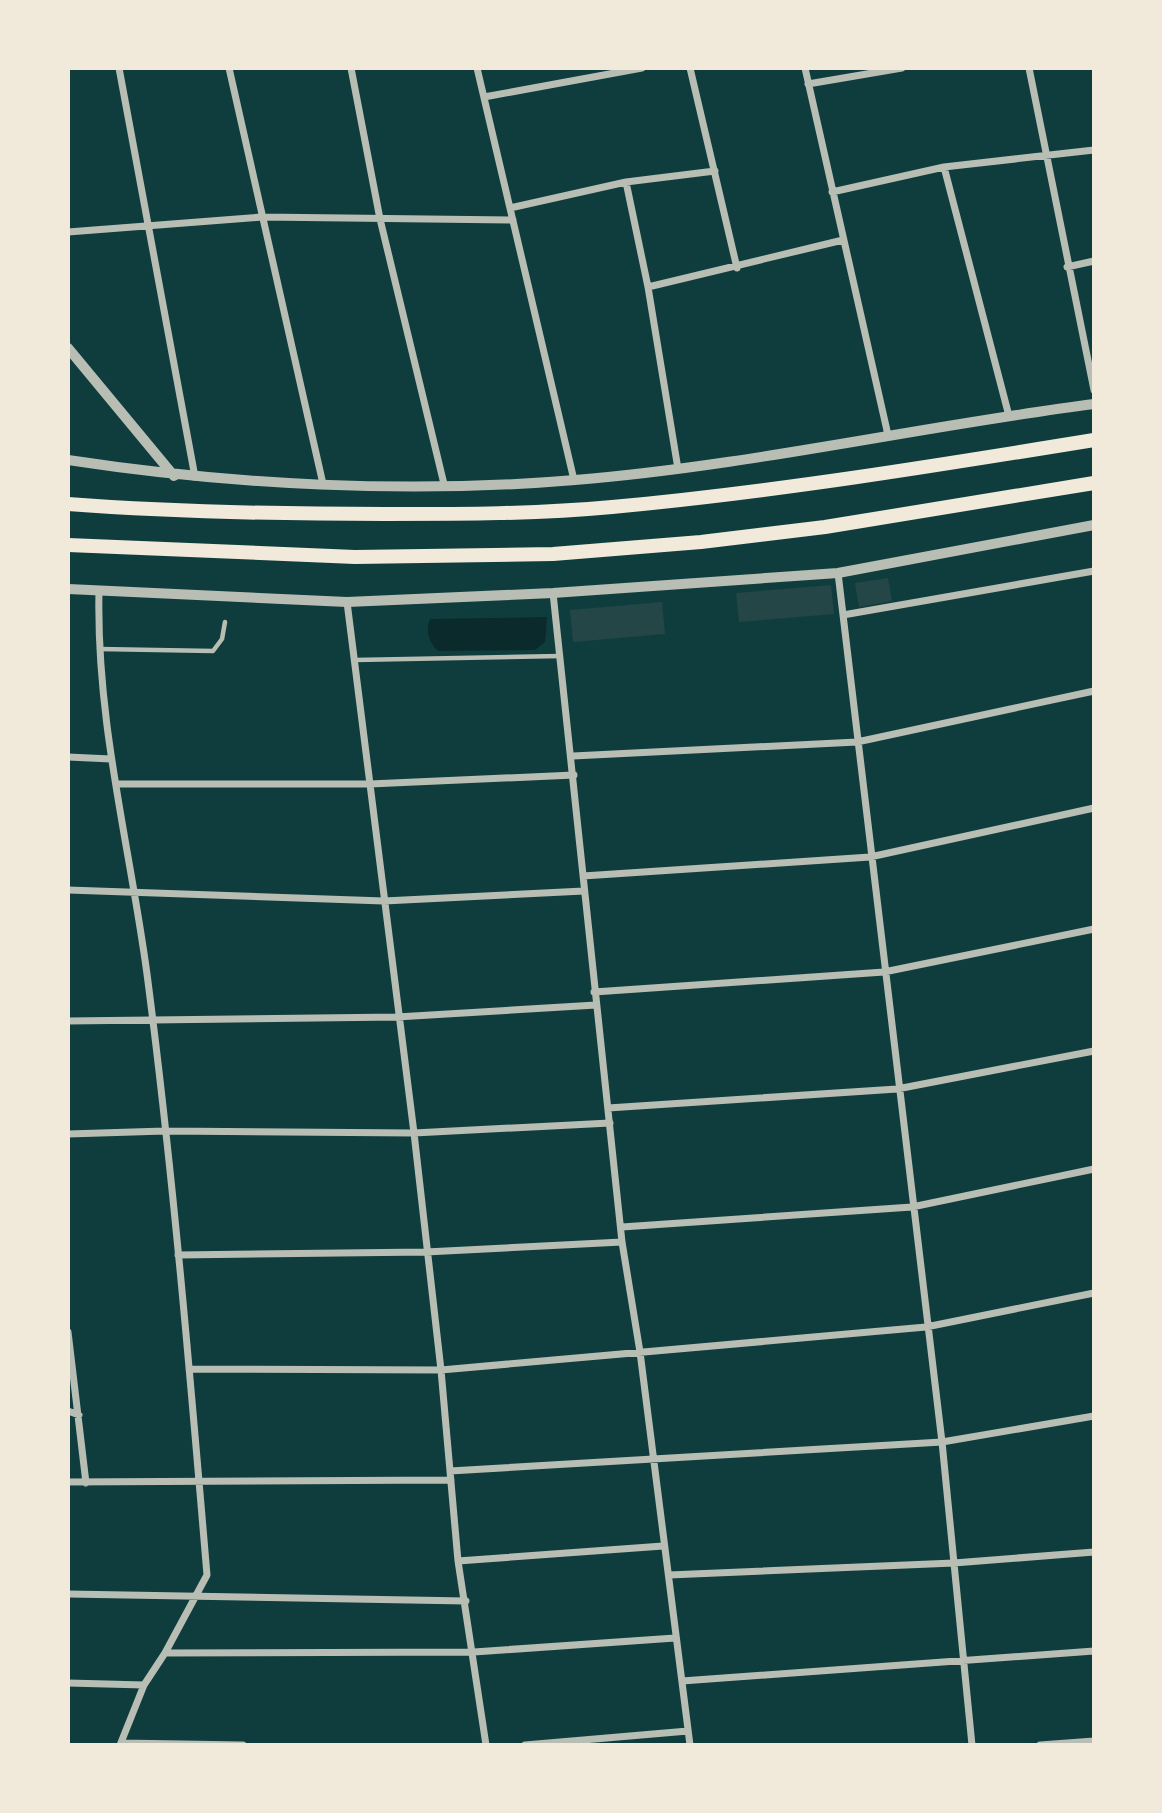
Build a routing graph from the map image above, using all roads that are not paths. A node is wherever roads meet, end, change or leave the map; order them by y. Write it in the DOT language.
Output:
graph roads {
  1 [pos="118,68"];
  2 [pos="229,68"];
  3 [pos="351,68"];
  4 [pos="477,68"];
  5 [pos="642,68"];
  6 [pos="690,68"];
  7 [pos="805,68"];
  8 [pos="902,68"];
  9 [pos="1029,68"];
  10 [pos="595,73"];
  11 [pos="808,84"];
  12 [pos="484,97"];
  13 [pos="1094,149"];
  14 [pos="1046,157"];
  15 [pos="944,167"];
  16 [pos="715,171"];
  17 [pos="626,182"];
  18 [pos="832,192"];
  19 [pos="510,208"];
  20 [pos="262,217"];
  21 [pos="380,219"];
  22 [pos="513,220"];
  23 [pos="148,224"];
  24 [pos="68,232"];
  25 [pos="843,240"];
  26 [pos="1094,261"];
  27 [pos="1067,267"];
  28 [pos="737,268"];
  29 [pos="648,287"];
  30 [pos="68,348"];
  31 [pos="1094,390"];
  32 [pos="1094,404"];
  33 [pos="1009,416"];
  34 [pos="888,435"];
  35 [pos="1094,440"];
  36 [pos="68,460"];
  37 [pos="678,468"];
  38 [pos="174,476"];
  39 [pos="195,477"];
  40 [pos="574,480"];
  41 [pos="1094,483"];
  42 [pos="323,484"];
  43 [pos="444,484"];
  44 [pos="68,504"];
  45 [pos="1094,525"];
  46 [pos="68,545"];
  47 [pos="1094,571"];
  48 [pos="838,573"];
  49 [pos="68,589"];
  50 [pos="99,592"];
  51 [pos="553,593"];
  52 [pos="347,602"];
  53 [pos="843,615"];
  54 [pos="225,622"];
  55 [pos="98,649"];
  56 [pos="562,656"];
  57 [pos="355,660"];
  58 [pos="1094,691"];
  59 [pos="857,742"];
  60 [pos="573,756"];
  61 [pos="68,757"];
  62 [pos="111,759"];
  63 [pos="574,775"];
  64 [pos="117,784"];
  65 [pos="370,784"];
  66 [pos="1094,808"];
  67 [pos="870,856"];
  68 [pos="583,876"];
  69 [pos="68,890"];
  70 [pos="584,891"];
  71 [pos="136,893"];
  72 [pos="384,901"];
  73 [pos="1094,929"];
  74 [pos="884,972"];
  75 [pos="594,992"];
  76 [pos="596,1005"];
  77 [pos="397,1017"];
  78 [pos="153,1018"];
  79 [pos="68,1021"];
  80 [pos="1094,1051"];
  81 [pos="897,1089"];
  82 [pos="608,1108"];
  83 [pos="610,1123"];
  84 [pos="165,1131"];
  85 [pos="414,1133"];
  86 [pos="68,1134"];
  87 [pos="1094,1169"];
  88 [pos="912,1208"];
  89 [pos="622,1227"];
  90 [pos="622,1242"];
  91 [pos="426,1252"];
  92 [pos="178,1255"];
  93 [pos="1094,1293"];
  94 [pos="926,1327"];
  95 [pos="68,1332"];
  96 [pos="640,1352"];
  97 [pos="189,1369"];
  98 [pos="441,1370"];
  99 [pos="68,1411"];
  100 [pos="79,1415"];
  101 [pos="1094,1416"];
  102 [pos="942,1442"];
  103 [pos="653,1457"];
  104 [pos="450,1471"];
  105 [pos="451,1480"];
  106 [pos="68,1482"];
  107 [pos="199,1482"];
  108 [pos="86,1483"];
  109 [pos="663,1546"];
  110 [pos="1094,1552"];
  111 [pos="458,1561"];
  112 [pos="954,1563"];
  113 [pos="669,1575"];
  114 [pos="68,1594"];
  115 [pos="195,1598"];
  116 [pos="466,1601"];
  117 [pos="675,1638"];
  118 [pos="1094,1651"];
  119 [pos="474,1652"];
  120 [pos="165,1653"];
  121 [pos="964,1660"];
  122 [pos="682,1681"];
  123 [pos="68,1683"];
  124 [pos="144,1685"];
  125 [pos="688,1731"];
  126 [pos="1094,1741"];
  127 [pos="121,1744"];
  128 [pos="243,1745"];
  129 [pos="486,1745"];
  130 [pos="525,1745"];
  131 [pos="690,1745"];
  132 [pos="972,1745"];
  133 [pos="1040,1745"];
  1 -- 23 [label="street"];
  2 -- 20 [label="street"];
  3 -- 21 [label="street"];
  4 -- 12 [label="street"];
  5 -- 10 [label="street"];
  6 -- 16 [label="street"];
  7 -- 11 [label="street"];
  8 -- 11 [label="street"];
  9 -- 14 [label="street"];
  10 -- 12 [label="street"];
  11 -- 18 [label="street"];
  12 -- 19 [label="street"];
  13 -- 14 [label="street"];
  14 -- 15 [label="street"];
  14 -- 27 [label="street"];
  15 -- 18 [label="street"];
  15 -- 33 [label="street"];
  16 -- 17 [label="street"];
  16 -- 28 [label="street"];
  17 -- 19 [label="street"];
  17 -- 29 [label="street"];
  18 -- 25 [label="street"];
  19 -- 22 [label="street"];
  20 -- 21 [label="street"];
  20 -- 23 [label="street"];
  20 -- 42 [label="street"];
  21 -- 22 [label="street"];
  21 -- 43 [label="street"];
  22 -- 40 [label="street"];
  23 -- 24 [label="street"];
  23 -- 39 [label="street"];
  25 -- 28 [label="street"];
  25 -- 34 [label="street"];
  26 -- 27 [label="street"];
  27 -- 31 [label="street"];
  28 -- 29 [label="street"];
  29 -- 37 [label="street"];
  30 -- 38 [label="street"];
  32 -- 33 [label="street"];
  33 -- 34 [label="street"];
  34 -- 37 [label="street"];
  35 -- 44 [label="highway"];
  36 -- 38 [label="street"];
  37 -- 40 [label="street"];
  38 -- 39 [label="street"];
  39 -- 42 [label="street"];
  40 -- 43 [label="street"];
  41 -- 46 [label="highway"];
  42 -- 43 [label="street"];
  45 -- 48 [label="street"];
  47 -- 53 [label="street"];
  48 -- 51 [label="street"];
  48 -- 53 [label="street"];
  49 -- 50 [label="street"];
  50 -- 52 [label="street"];
  50 -- 55 [label="street"];
  51 -- 52 [label="street"];
  51 -- 56 [label="street"];
  52 -- 57 [label="street"];
  53 -- 59 [label="street"];
  54 -- 55 [label="lane"];
  55 -- 62 [label="street"];
  56 -- 57 [label="lane"];
  56 -- 60 [label="street"];
  57 -- 65 [label="street"];
  58 -- 59 [label="street"];
  59 -- 60 [label="street"];
  59 -- 67 [label="street"];
  60 -- 63 [label="street"];
  61 -- 62 [label="street"];
  62 -- 64 [label="street"];
  63 -- 65 [label="street"];
  63 -- 68 [label="street"];
  64 -- 65 [label="street"];
  64 -- 71 [label="street"];
  65 -- 72 [label="street"];
  66 -- 67 [label="street"];
  67 -- 68 [label="street"];
  67 -- 74 [label="street"];
  68 -- 70 [label="street"];
  69 -- 71 [label="street"];
  70 -- 72 [label="street"];
  70 -- 75 [label="street"];
  71 -- 72 [label="street"];
  71 -- 78 [label="street"];
  72 -- 77 [label="street"];
  73 -- 74 [label="street"];
  74 -- 75 [label="street"];
  74 -- 81 [label="street"];
  75 -- 76 [label="street"];
  76 -- 77 [label="street"];
  76 -- 82 [label="street"];
  77 -- 78 [label="street"];
  77 -- 85 [label="street"];
  78 -- 79 [label="street"];
  78 -- 84 [label="street"];
  80 -- 81 [label="street"];
  81 -- 82 [label="street"];
  81 -- 88 [label="street"];
  82 -- 83 [label="street"];
  83 -- 85 [label="street"];
  83 -- 89 [label="street"];
  84 -- 85 [label="street"];
  84 -- 86 [label="street"];
  84 -- 92 [label="street"];
  85 -- 91 [label="street"];
  87 -- 88 [label="street"];
  88 -- 89 [label="street"];
  88 -- 94 [label="street"];
  89 -- 90 [label="street"];
  90 -- 91 [label="street"];
  90 -- 96 [label="street"];
  91 -- 92 [label="street"];
  91 -- 98 [label="street"];
  92 -- 97 [label="street"];
  93 -- 94 [label="street"];
  94 -- 96 [label="street"];
  94 -- 102 [label="street"];
  95 -- 100 [label="street"];
  96 -- 98 [label="street"];
  96 -- 103 [label="street"];
  97 -- 98 [label="street"];
  97 -- 107 [label="street"];
  98 -- 104 [label="street"];
  99 -- 100 [label="street"];
  100 -- 108 [label="street"];
  101 -- 102 [label="street"];
  102 -- 103 [label="street"];
  102 -- 112 [label="street"];
  103 -- 104 [label="street"];
  103 -- 109 [label="street"];
  104 -- 105 [label="street"];
  105 -- 107 [label="street"];
  105 -- 111 [label="street"];
  106 -- 108 [label="street"];
  107 -- 108 [label="street"];
  107 -- 115 [label="street"];
  109 -- 111 [label="street"];
  109 -- 113 [label="street"];
  110 -- 112 [label="street"];
  111 -- 116 [label="street"];
  112 -- 113 [label="street"];
  112 -- 121 [label="street"];
  113 -- 117 [label="street"];
  114 -- 115 [label="street"];
  115 -- 116 [label="street"];
  115 -- 120 [label="street"];
  116 -- 119 [label="street"];
  117 -- 119 [label="street"];
  117 -- 122 [label="street"];
  118 -- 121 [label="street"];
  119 -- 120 [label="street"];
  119 -- 129 [label="street"];
  120 -- 124 [label="street"];
  121 -- 122 [label="street"];
  121 -- 132 [label="street"];
  122 -- 125 [label="street"];
  123 -- 124 [label="street"];
  124 -- 127 [label="street"];
  125 -- 130 [label="street"];
  125 -- 131 [label="street"];
  126 -- 133 [label="street"];
  127 -- 128 [label="street"];
}
